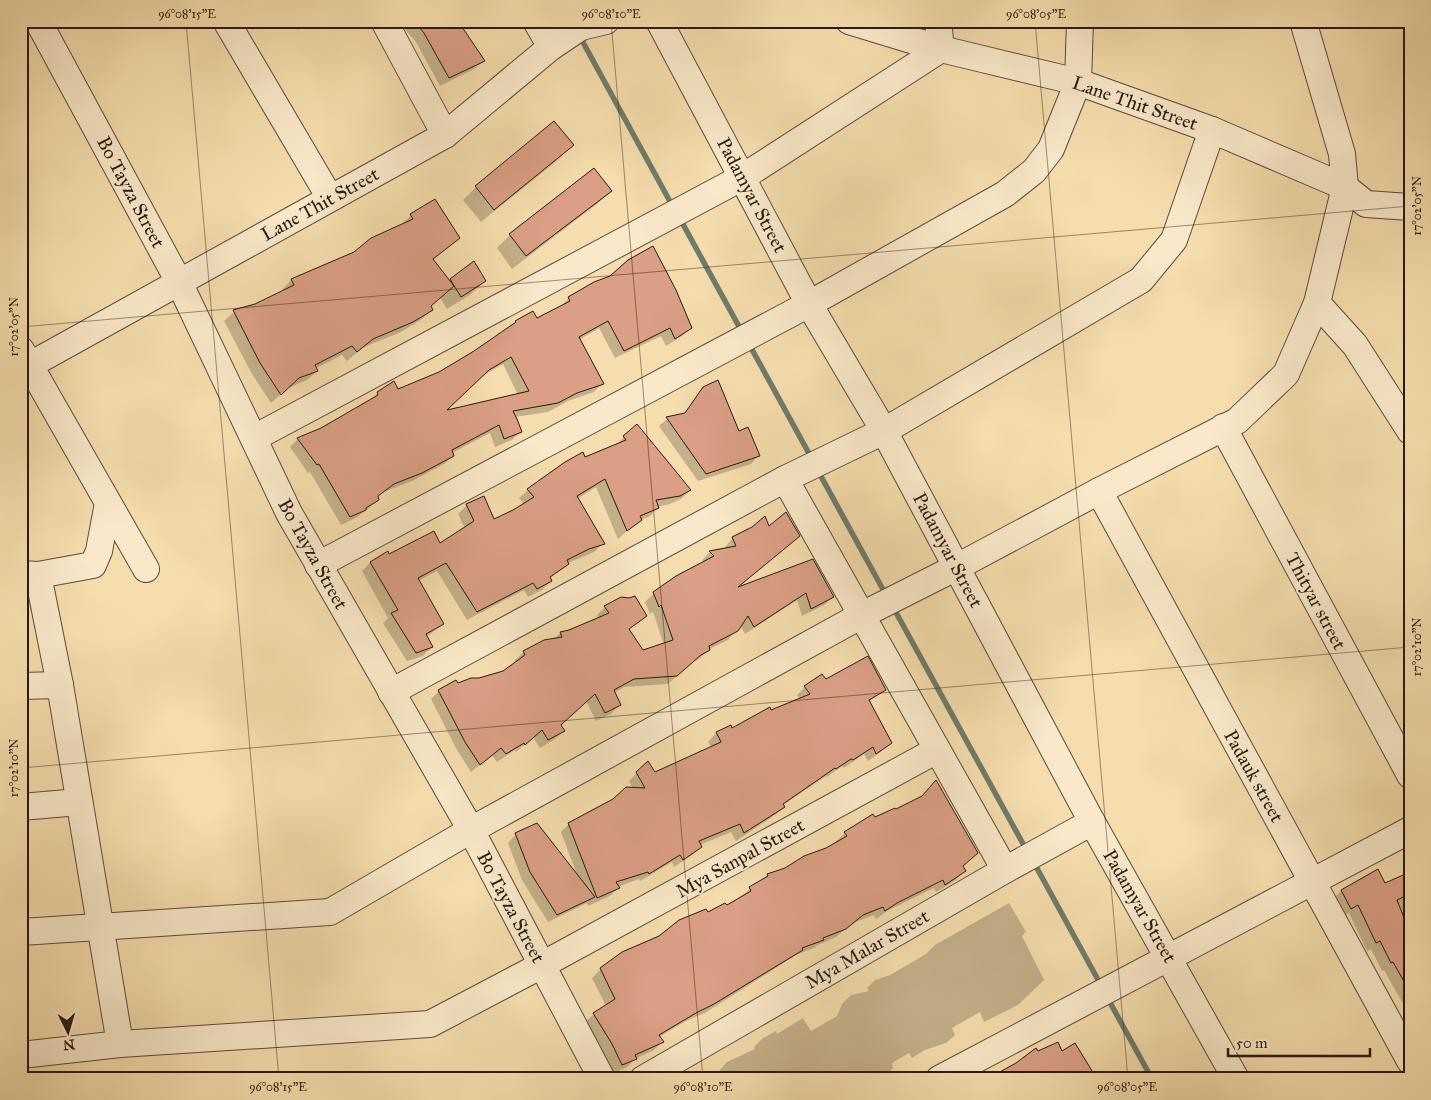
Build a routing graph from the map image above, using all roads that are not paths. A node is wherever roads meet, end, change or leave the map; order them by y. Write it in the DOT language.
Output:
graph roads {
  1 [pos="38,21"];
  2 [pos="226,21"];
  3 [pos="384,21"];
  4 [pos="536,21"];
  5 [pos="606,21"];
  6 [pos="659,21"];
  7 [pos="849,21"];
  8 [pos="938,21"];
  9 [pos="1080,21"];
  10 [pos="1303,21"];
  11 [pos="551,47"];
  12 [pos="941,49"];
  13 [pos="1078,82"];
  14 [pos="1212,130"];
  15 [pos="446,135"];
  16 [pos="742,177"];
  17 [pos="1345,187"];
  18 [pos="330,198"];
  19 [pos="1410,207"];
  20 [pos="179,282"];
  21 [pos="1317,303"];
  22 [pos="809,304"];
  23 [pos="24,362"];
  24 [pos="1223,428"];
  25 [pos="884,431"];
  26 [pos="1410,431"];
  27 [pos="254,438"];
  28 [pos="785,480"];
  29 [pos="1099,491"];
  30 [pos="108,503"];
  31 [pos="318,565"];
  32 [pos="957,567"];
  33 [pos="146,569"];
  34 [pos="30,574"];
  35 [pos="862,615"];
  36 [pos="60,685"];
  37 [pos="21,686"];
  38 [pos="391,692"];
  39 [pos="937,750"];
  40 [pos="1410,775"];
  41 [pos="79,802"];
  42 [pos="21,807"];
  43 [pos="1092,822"];
  44 [pos="471,830"];
  45 [pos="1410,830"];
  46 [pos="1004,870"];
  47 [pos="1312,881"];
  48 [pos="100,927"];
  49 [pos="21,932"];
  50 [pos="1169,957"];
  51 [pos="542,965"];
  52 [pos="120,1044"];
  53 [pos="21,1055"];
  54 [pos="1410,1061"];
  55 [pos="602,1079"];
  56 [pos="643,1079"];
  57 [pos="939,1079"];
  58 [pos="1236,1079"];
  1 -- 20 [label="street, Bo Tayza Street"];
  2 -- 18 [label="street"];
  3 -- 15 [label="street"];
  4 -- 11 [label="street"];
  5 -- 11 [label="street, Lane Thit Street"];
  6 -- 16 [label="street, Padamyar Street"];
  7 -- 12 [label="street, Lane Thit Street"];
  8 -- 12 [label="street"];
  9 -- 13 [label="street"];
  10 -- 17 [label="street"];
  11 -- 15 [label="street, Lane Thit Street"];
  12 -- 13 [label="street, Lane Thit Street"];
  12 -- 16 [label="street"];
  13 -- 14 [label="street, Lane Thit Street"];
  13 -- 22 [label="street"];
  14 -- 17 [label="street, Lane Thit Street"];
  14 -- 25 [label="street"];
  15 -- 18 [label="street, Lane Thit Street"];
  16 -- 22 [label="street, Padamyar Street"];
  16 -- 27 [label="street"];
  17 -- 19 [label="street, Lane Thit Street"];
  17 -- 21 [label="street"];
  18 -- 20 [label="street, Lane Thit Street"];
  20 -- 23 [label="street, Lane Thit Street"];
  20 -- 27 [label="street, Bo Tayza Street"];
  21 -- 24 [label="street"];
  21 -- 26 [label="street"];
  22 -- 25 [label="street, Padamyar Street"];
  22 -- 31 [label="street"];
  23 -- 30 [label="street"];
  24 -- 29 [label="street"];
  24 -- 40 [label="street, Thityar street"];
  25 -- 28 [label="street"];
  25 -- 32 [label="street, Padamyar Street"];
  27 -- 31 [label="street, Bo Tayza Street"];
  28 -- 35 [label="street"];
  28 -- 38 [label="street"];
  29 -- 32 [label="street"];
  29 -- 47 [label="street, Padauk street"];
  30 -- 33 [label="street"];
  30 -- 34 [label="street"];
  31 -- 38 [label="street, Bo Tayza Street"];
  32 -- 35 [label="street"];
  32 -- 43 [label="street, Padamyar Street"];
  34 -- 36 [label="street"];
  35 -- 39 [label="street"];
  35 -- 44 [label="street"];
  36 -- 37 [label="street"];
  36 -- 41 [label="street"];
  38 -- 44 [label="street, Bo Tayza Street"];
  39 -- 46 [label="street"];
  39 -- 51 [label="street, Mya Sanpal Street"];
  41 -- 42 [label="street"];
  41 -- 48 [label="street"];
  43 -- 46 [label="street, Mya Malar Street"];
  43 -- 50 [label="street, Padamyar Street"];
  44 -- 48 [label="street"];
  44 -- 51 [label="street, Bo Tayza Street"];
  45 -- 47 [label="street"];
  46 -- 56 [label="street, Mya Malar Street"];
  47 -- 50 [label="street"];
  47 -- 54 [label="street, Padauk street"];
  48 -- 49 [label="street"];
  48 -- 52 [label="street"];
  50 -- 57 [label="street"];
  50 -- 58 [label="street, Padamyar Street"];
  51 -- 52 [label="street, Mya Sanpal Street"];
  51 -- 55 [label="street, Bo Tayza Street"];
  52 -- 53 [label="street, Mya Sanpal Street"];
}
